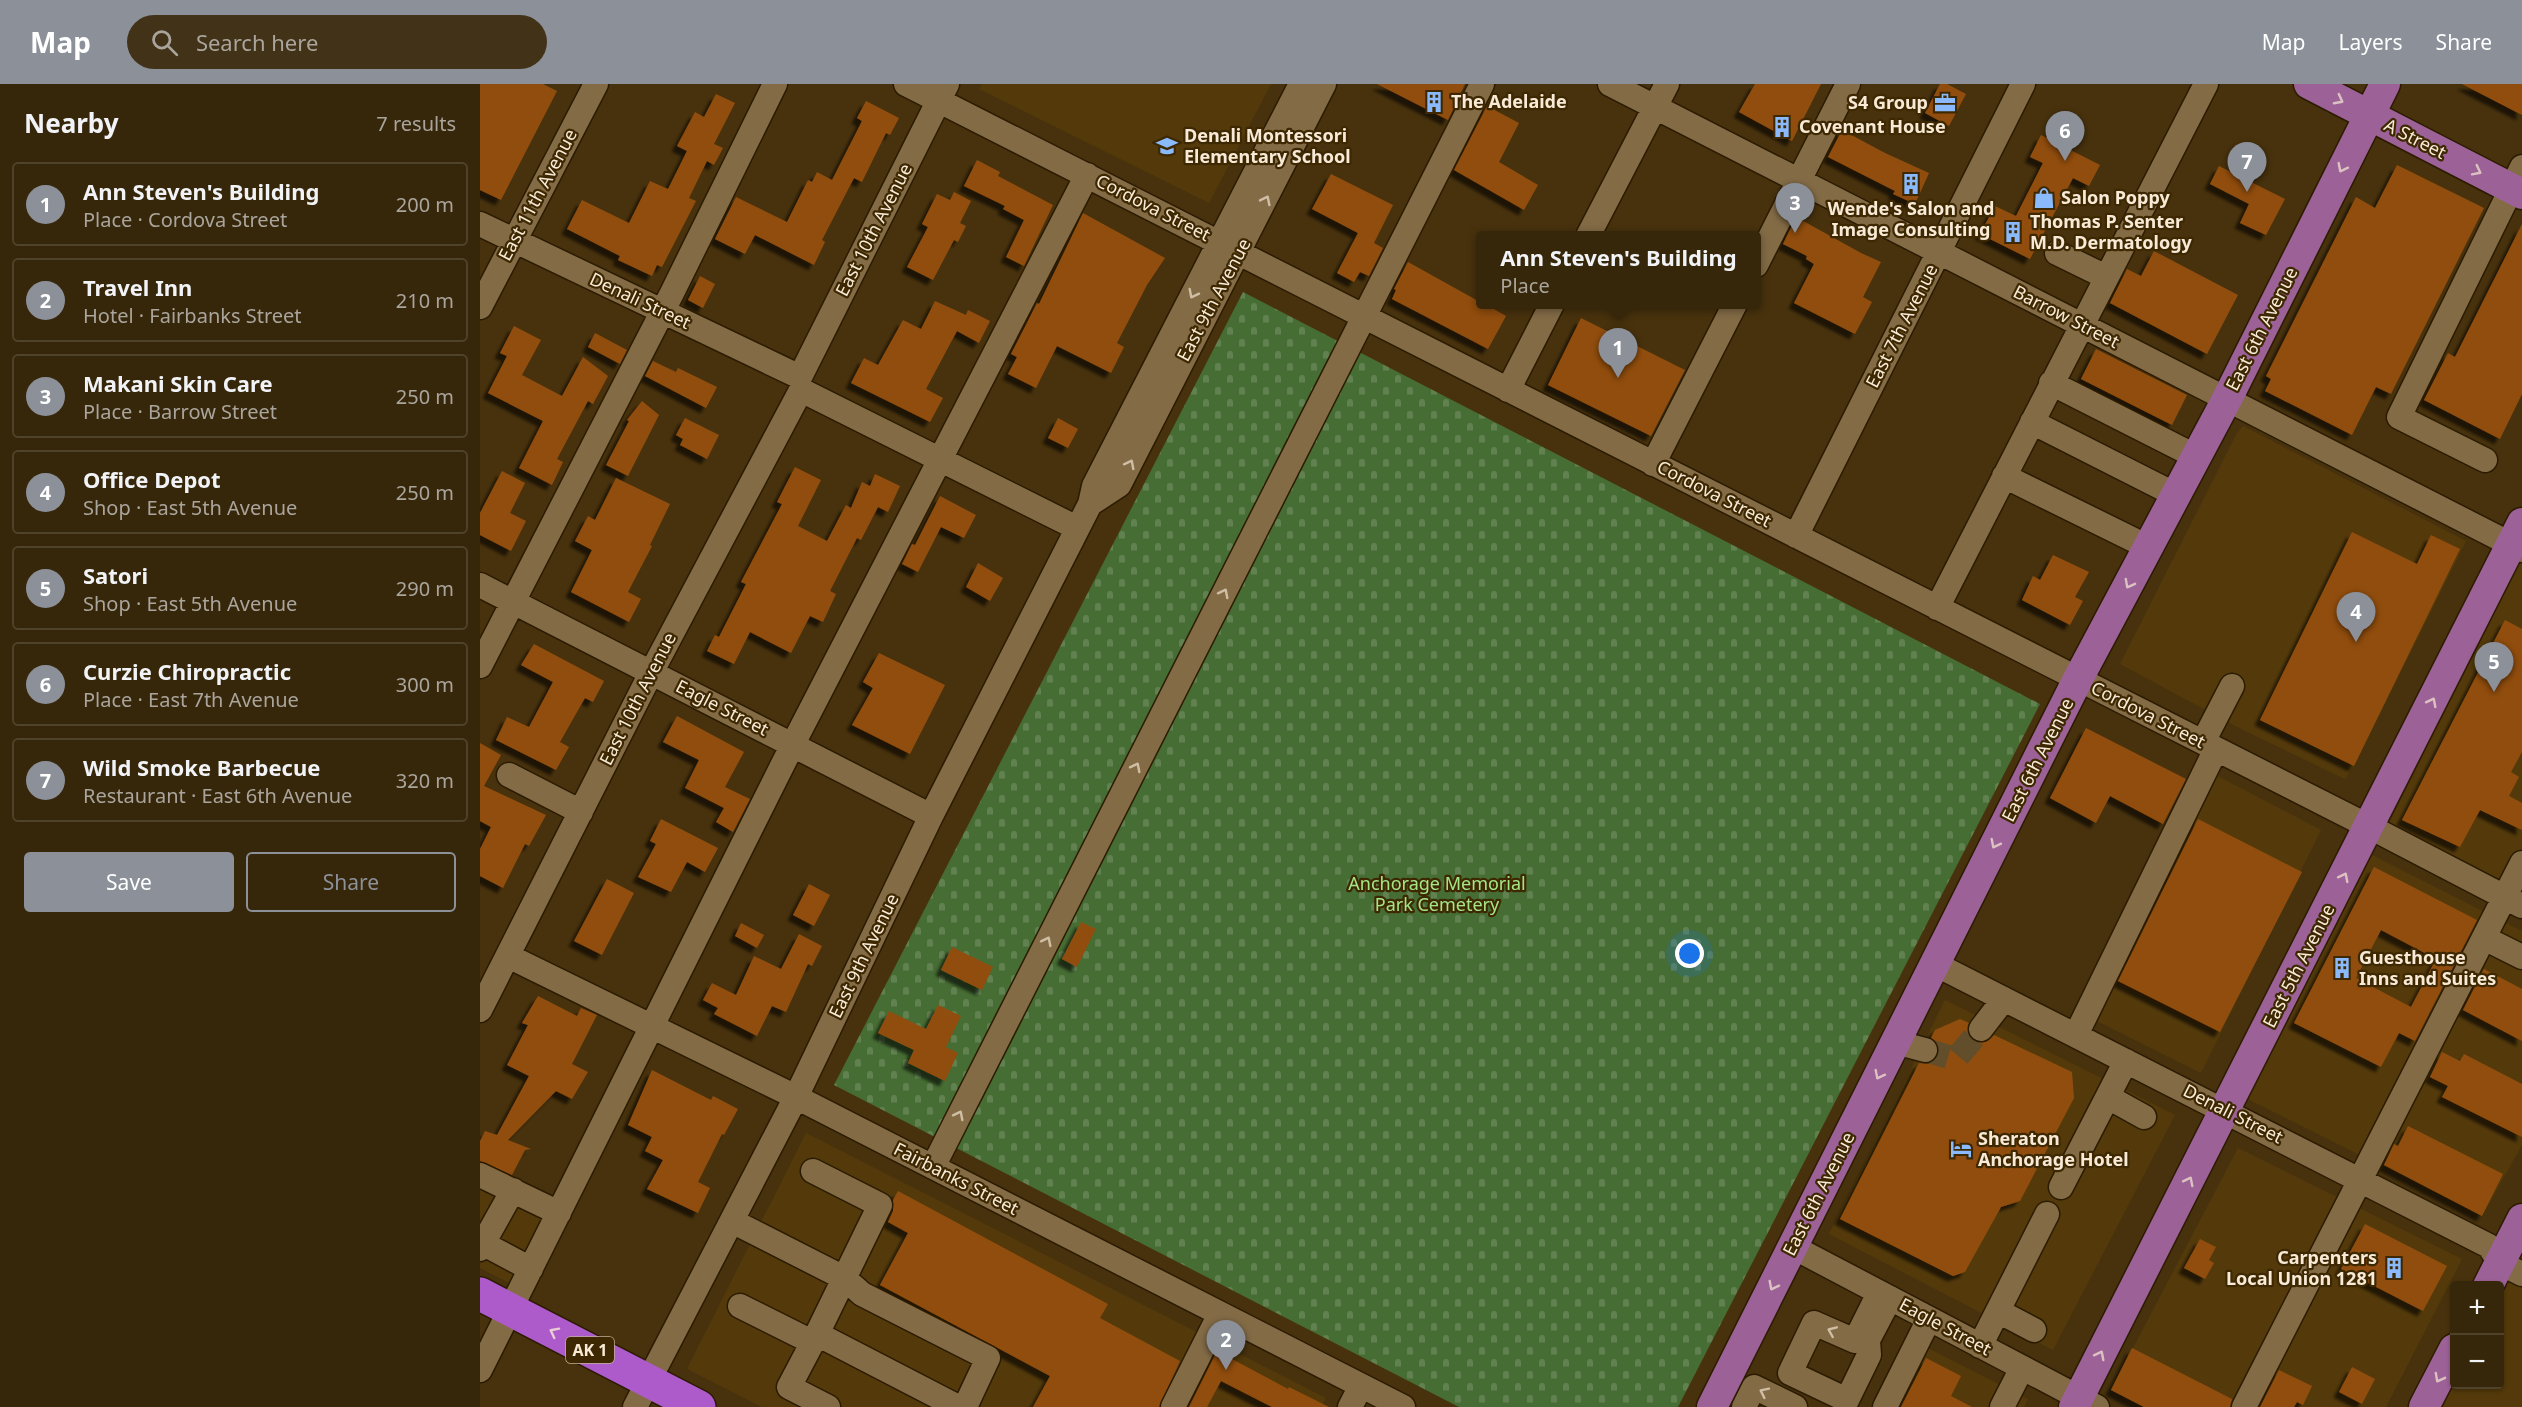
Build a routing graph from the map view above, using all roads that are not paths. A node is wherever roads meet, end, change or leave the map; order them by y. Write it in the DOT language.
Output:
graph roads {
  1 [pos="596,84"];
  2 [pos="775,84"];
  3 [pos="906,84"];
  4 [pos="1301,84"];
  5 [pos="1324,84"];
  6 [pos="1482,84"];
  7 [pos="1610,84"];
  8 [pos="1666,84"];
  9 [pos="1848,84"];
  10 [pos="2023,84"];
  11 [pos="2206,84"];
  12 [pos="2309,84"];
  13 [pos="2385,84"];
  14 [pos="943,92"];
  15 [pos="1655,106"];
  16 [pos="2369,115"];
  17 [pos="1087,175"];
  18 [pos="1799,180"];
  19 [pos="2518,183"];
  20 [pos="480,224"];
  21 [pos="1591,231"];
  22 [pos="513,241"];
  23 [pos="1229,247"];
  24 [pos="1940,252"];
  25 [pos="2057,253"];
  26 [pos="1761,255"];
  27 [pos="2106,277"];
  28 [pos="480,307"];
  29 [pos="1549,309"];
  30 [pos="1733,309"];
  31 [pos="662,312"];
  32 [pos="1365,316"];
  33 [pos="2082,324"];
  34 [pos="801,383"];
  35 [pos="2051,383"];
  36 [pos="1508,390"];
  37 [pos="2227,399"];
  38 [pos="2032,422"];
  39 [pos="2197,457"];
  40 [pos="940,459"];
  41 [pos="2485,460"];
  42 [pos="1653,464"];
  43 [pos="2004,476"];
  44 [pos="2176,495"];
  45 [pos="1077,528"];
  46 [pos="1796,536"];
  47 [pos="2518,539"];
  48 [pos="2148,547"];
  49 [pos="480,585"];
  50 [pos="513,602"];
  51 [pos="1937,608"];
  52 [pos="480,666"];
  53 [pos="652,671"];
  54 [pos="2078,679"];
  55 [pos="2232,686"];
  56 [pos="793,744"];
  57 [pos="2209,746"];
  58 [pos="509,775"];
  59 [pos="581,812"];
  60 [pos="930,816"];
  61 [pos="2370,827"];
  62 [pos="2522,862"];
  63 [pos="2513,902"];
  64 [pos="2484,938"];
  65 [pos="508,956"];
  66 [pos="2522,957"];
  67 [pos="1935,964"];
  68 [pos="2004,999"];
  69 [pos="480,1010"];
  70 [pos="651,1026"];
  71 [pos="1981,1029"];
  72 [pos="2076,1035"];
  73 [pos="1895,1042"];
  74 [pos="1925,1050"];
  75 [pos="2126,1061"];
  76 [pos="796,1097"];
  77 [pos="2108,1097"];
  78 [pos="2225,1110"];
  79 [pos="2144,1117"];
  80 [pos="933,1167"];
  81 [pos="813,1171"];
  82 [pos="480,1175"];
  83 [pos="2361,1179"];
  84 [pos="2061,1187"];
  85 [pos="513,1190"];
  86 [pos="559,1213"];
  87 [pos="2047,1214"];
  88 [pos="2522,1219"];
  89 [pos="732,1221"];
  90 [pos="481,1245"];
  91 [pos="1792,1247"];
  92 [pos="531,1269"];
  93 [pos="2503,1274"];
  94 [pos="844,1278"];
  95 [pos="480,1294"];
  96 [pos="1884,1295"];
  97 [pos="740,1306"];
  98 [pos="511,1310"];
  99 [pos="1998,1311"];
  100 [pos="1220,1314"];
  101 [pos="1929,1319"];
  102 [pos="2034,1330"];
  103 [pos="814,1338"];
  104 [pos="1980,1346"];
  105 [pos="2450,1357"];
  106 [pos="2022,1368"];
  107 [pos="480,1370"];
  108 [pos="1361,1386"];
  109 [pos="642,1394"];
  110 [pos="2083,1404"];
  111 [pos="699,1407"];
  112 [pos="828,1407"];
  113 [pos="958,1407"];
  114 [pos="965,1407"];
  115 [pos="1173,1407"];
  116 [pos="1350,1407"];
  117 [pos="1403,1407"];
  118 [pos="1712,1407"];
  119 [pos="1744,1407"];
  120 [pos="1795,1407"];
  121 [pos="1885,1407"];
  122 [pos="2002,1407"];
  123 [pos="2244,1407"];
  124 [pos="2424,1407"];
  1 -- 22 [label="street, East 11th Avenue"];
  2 -- 31 [label="street"];
  3 -- 14 [label="street, Cordova Street"];
  4 -- 23 [label="street, East 9th Avenue"];
  23 -- 5 [label="street, East 9th Avenue, one-way"];
  6 -- 32 [label="street"];
  7 -- 15 [label="street, Barrow Street"];
  8 -- 15 [label="street"];
  9 -- 18 [label="street"];
  10 -- 24 [label="street, East 7th Avenue"];
  11 -- 27 [label="street"];
  12 -- 16 [label="main road, A Street, one-way"];
  13 -- 16 [label="main road, East 6th Avenue"];
  14 -- 17 [label="street, Cordova Street"];
  14 -- 34 [label="street, East 10th Avenue"];
  15 -- 18 [label="street, Barrow Street"];
  15 -- 21 [label="street"];
  16 -- 19 [label="main road, A Street, one-way"];
  16 -- 37 [label="main road, East 6th Avenue, one-way"];
  17 -- 23 [label="street, Cordova Street"];
  17 -- 40 [label="street"];
  18 -- 24 [label="street, Barrow Street"];
  18 -- 26 [label="street"];
  19 -- 41 [label="street"];
  20 -- 22 [label="street, Denali Street"];
  22 -- 28 [label="street, East 11th Avenue"];
  22 -- 31 [label="street, Denali Street"];
  23 -- 32 [label="street, Cordova Street"];
  23 -- 45 [label="street, East 9th Avenue"];
  24 -- 33 [label="street, Barrow Street"];
  24 -- 46 [label="street, East 7th Avenue"];
  25 -- 27 [label="street"];
  27 -- 33 [label="street"];
  29 -- 36 [label="street"];
  30 -- 42 [label="street"];
  31 -- 34 [label="street, Denali Street"];
  31 -- 50 [label="street"];
  32 -- 36 [label="street, Cordova Street"];
  80 -- 32 [label="street, one-way"];
  33 -- 35 [label="street"];
  33 -- 37 [label="street, Barrow Street"];
  34 -- 40 [label="street, Denali Street"];
  34 -- 53 [label="street, East 10th Avenue"];
  35 -- 38 [label="street"];
  35 -- 39 [label="street"];
  36 -- 42 [label="street, Cordova Street"];
  37 -- 39 [label="main road, East 6th Avenue"];
  37 -- 47 [label="street, Barrow Street"];
  38 -- 43 [label="street"];
  38 -- 44 [label="street"];
  39 -- 44 [label="main road, East 6th Avenue"];
  40 -- 45 [label="street, Denali Street"];
  40 -- 56 [label="street"];
  42 -- 46 [label="street, Cordova Street"];
  43 -- 48 [label="street"];
  43 -- 51 [label="street"];
  44 -- 48 [label="main road, East 6th Avenue"];
  45 -- 60 [label="street, East 9th Avenue"];
  46 -- 51 [label="street, Cordova Street"];
  61 -- 47 [label="main road, East 5th Avenue, one-way"];
  48 -- 54 [label="main road, East 6th Avenue, one-way"];
  49 -- 50 [label="street, Eagle Street"];
  50 -- 52 [label="street"];
  50 -- 53 [label="street, Eagle Street"];
  51 -- 54 [label="street, Cordova Street"];
  53 -- 56 [label="street, Eagle Street"];
  53 -- 59 [label="street, East 10th Avenue"];
  54 -- 57 [label="street, Cordova Street"];
  54 -- 67 [label="main road, East 6th Avenue, one-way"];
  55 -- 57 [label="street"];
  56 -- 60 [label="street, Eagle Street"];
  56 -- 70 [label="street"];
  57 -- 61 [label="street, Cordova Street"];
  57 -- 72 [label="street"];
  58 -- 59 [label="street"];
  59 -- 65 [label="street, East 10th Avenue"];
  60 -- 76 [label="street, East 9th Avenue"];
  61 -- 63 [label="street, Cordova Street"];
  78 -- 61 [label="main road, East 5th Avenue, one-way"];
  62 -- 63 [label="street"];
  63 -- 64 [label="street"];
  64 -- 66 [label="street"];
  64 -- 83 [label="street"];
  65 -- 69 [label="street, East 10th Avenue"];
  65 -- 70 [label="street, Fairbanks Street"];
  67 -- 68 [label="street, Denali Street"];
  67 -- 73 [label="main road, East 6th Avenue"];
  68 -- 71 [label="street"];
  68 -- 72 [label="street, Denali Street"];
  70 -- 76 [label="street, Fairbanks Street"];
  70 -- 86 [label="street"];
  72 -- 75 [label="street, Denali Street"];
  73 -- 74 [label="street"];
  73 -- 91 [label="main road, East 6th Avenue, one-way"];
  75 -- 77 [label="street"];
  75 -- 78 [label="street, Denali Street"];
  76 -- 80 [label="street, Fairbanks Street"];
  76 -- 89 [label="street, East 9th Avenue"];
  77 -- 79 [label="street"];
  77 -- 84 [label="street"];
  78 -- 83 [label="street, Denali Street"];
  110 -- 78 [label="main road, East 5th Avenue, one-way"];
  80 -- 100 [label="street, Fairbanks Street"];
  81 -- 94 [label="street"];
  82 -- 85 [label="street"];
  83 -- 93 [label="street, Denali Street"];
  83 -- 123 [label="street"];
  85 -- 86 [label="street"];
  85 -- 90 [label="street"];
  86 -- 92 [label="street"];
  87 -- 99 [label="street"];
  88 -- 93 [label="main road"];
  89 -- 94 [label="street"];
  89 -- 109 [label="street, East 9th Avenue"];
  90 -- 92 [label="street"];
  91 -- 96 [label="street, Eagle Street"];
  91 -- 118 [label="main road, East 6th Avenue, one-way"];
  92 -- 98 [label="street"];
  94 -- 103 [label="street"];
  94 -- 114 [label="street"];
  95 -- 98 [label="highway, AK 1"];
  96 -- 96 [label="street, one-way"];
  96 -- 101 [label="street, Eagle Street"];
  97 -- 103 [label="street"];
  98 -- 107 [label="street"];
  109 -- 98 [label="highway, AK 1, one-way"];
  99 -- 102 [label="street"];
  99 -- 104 [label="street"];
  100 -- 108 [label="street, Fairbanks Street"];
  100 -- 115 [label="street"];
  101 -- 104 [label="street, Eagle Street"];
  101 -- 121 [label="street"];
  103 -- 112 [label="street"];
  103 -- 113 [label="street"];
  104 -- 106 [label="street, Eagle Street"];
  105 -- 124 [label="main road, one-way"];
  106 -- 110 [label="street, Eagle Street"];
  106 -- 122 [label="street"];
  108 -- 116 [label="street"];
  108 -- 117 [label="street, Fairbanks Street"];
  109 -- 111 [label="highway, AK 1"];
  120 -- 119 [label="street, one-way"];
}
